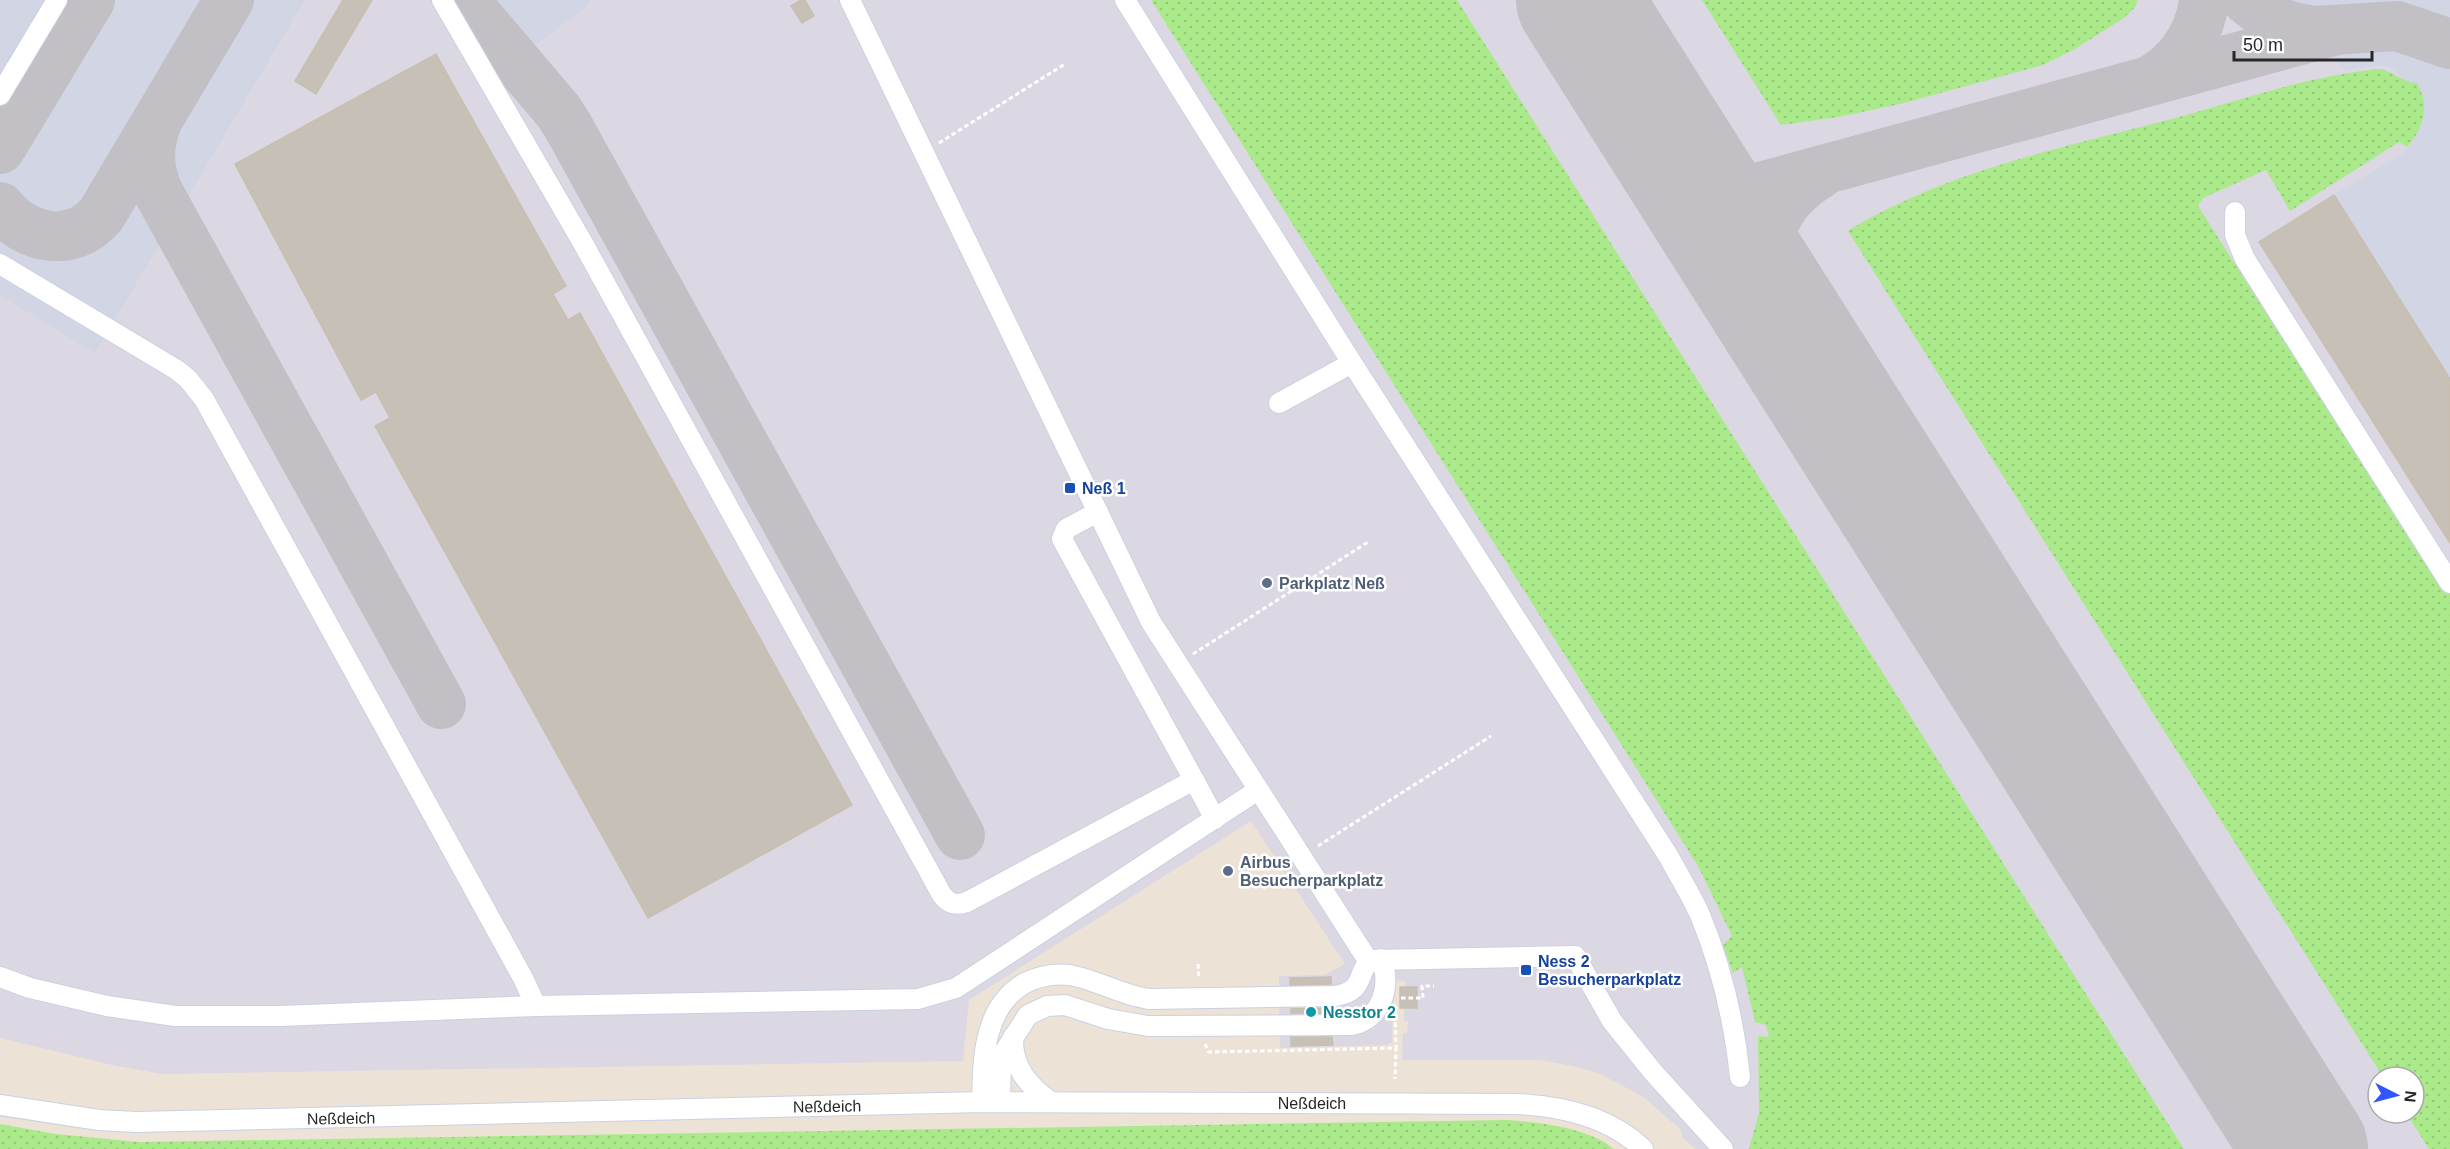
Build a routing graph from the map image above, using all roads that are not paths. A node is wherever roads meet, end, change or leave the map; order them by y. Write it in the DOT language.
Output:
graph roads {
  1 [pos="57,0"];
  2 [pos="442,0"];
  3 [pos="850,0"];
  4 [pos="1125,0"];
  5 [pos="0,95"];
  6 [pos="2235,212"];
  7 [pos="0,264"];
  8 [pos="1352,363"];
  9 [pos="1279,403"];
  10 [pos="1098,512"];
  11 [pos="2450,583"];
  12 [pos="1194,780"];
  13 [pos="1258,790"];
  14 [pos="1215,819"];
  15 [pos="1375,960"];
  16 [pos="0,977"];
  17 [pos="536,1006"];
  18 [pos="1013,1037"];
  19 [pos="1740,1077"];
  20 [pos="991,1102"];
  21 [pos="1051,1102"];
  22 [pos="0,1105"];
  23 [pos="1643,1149"];
  24 [pos="1723,1149"];
  1 -- 5 [label="street"];
  2 -- 12 [label="street"];
  3 -- 10 [label="street"];
  4 -- 8 [label="street"];
  6 -- 11 [label="street"];
  7 -- 17 [label="street"];
  8 -- 9 [label="street"];
  8 -- 19 [label="street"];
  10 -- 12 [label="street"];
  10 -- 13 [label="street"];
  12 -- 14 [label="street"];
  13 -- 14 [label="street"];
  13 -- 15 [label="street"];
  14 -- 17 [label="street"];
  15 -- 18 [label="street"];
  15 -- 20 [label="street"];
  15 -- 24 [label="street"];
  16 -- 17 [label="street"];
  18 -- 20 [label="street"];
  18 -- 21 [label="street"];
  20 -- 21 [label="street, Neßdeich"];
  20 -- 22 [label="street, Neßdeich"];
  21 -- 23 [label="street, Neßdeich"];
}
